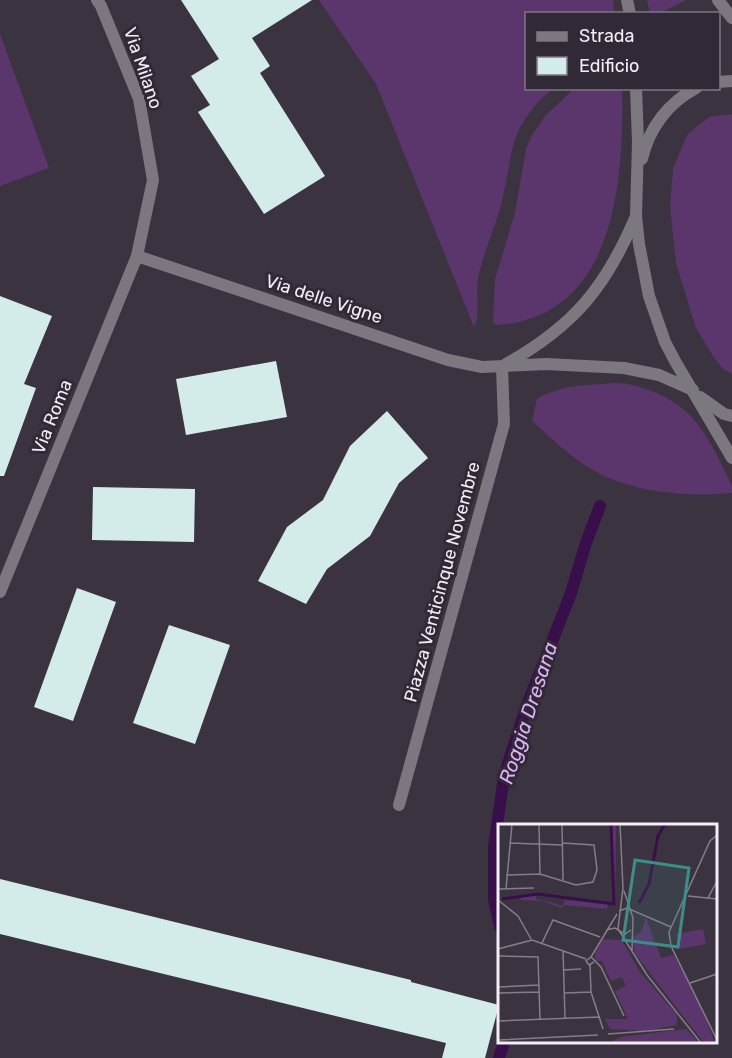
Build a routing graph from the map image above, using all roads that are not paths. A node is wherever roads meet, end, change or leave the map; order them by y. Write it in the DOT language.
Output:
graph roads {
  1 [pos="97,0"];
  2 [pos="718,0"];
  3 [pos="732,18"];
  4 [pos="636,90"];
  5 [pos="692,90"];
  6 [pos="636,190"];
  7 [pos="636,216"];
  8 [pos="137,256"];
  9 [pos="502,367"];
  10 [pos="693,390"];
  11 [pos="732,416"];
  12 [pos="732,458"];
  13 [pos="0,592"];
  14 [pos="399,805"];
  1 -- 8 [label="street, Via Milano"];
  2 -- 3 [label="street"];
  4 -- 6 [label="street"];
  5 -- 6 [label="street"];
  6 -- 7 [label="street"];
  7 -- 9 [label="street"];
  7 -- 10 [label="street"];
  8 -- 9 [label="street, Via delle Vigne"];
  8 -- 13 [label="street, Via Roma"];
  9 -- 10 [label="street, Via delle Vigne"];
  9 -- 14 [label="street, Piazza Venticinque Novembre"];
  10 -- 11 [label="street"];
  10 -- 12 [label="street"];
}
